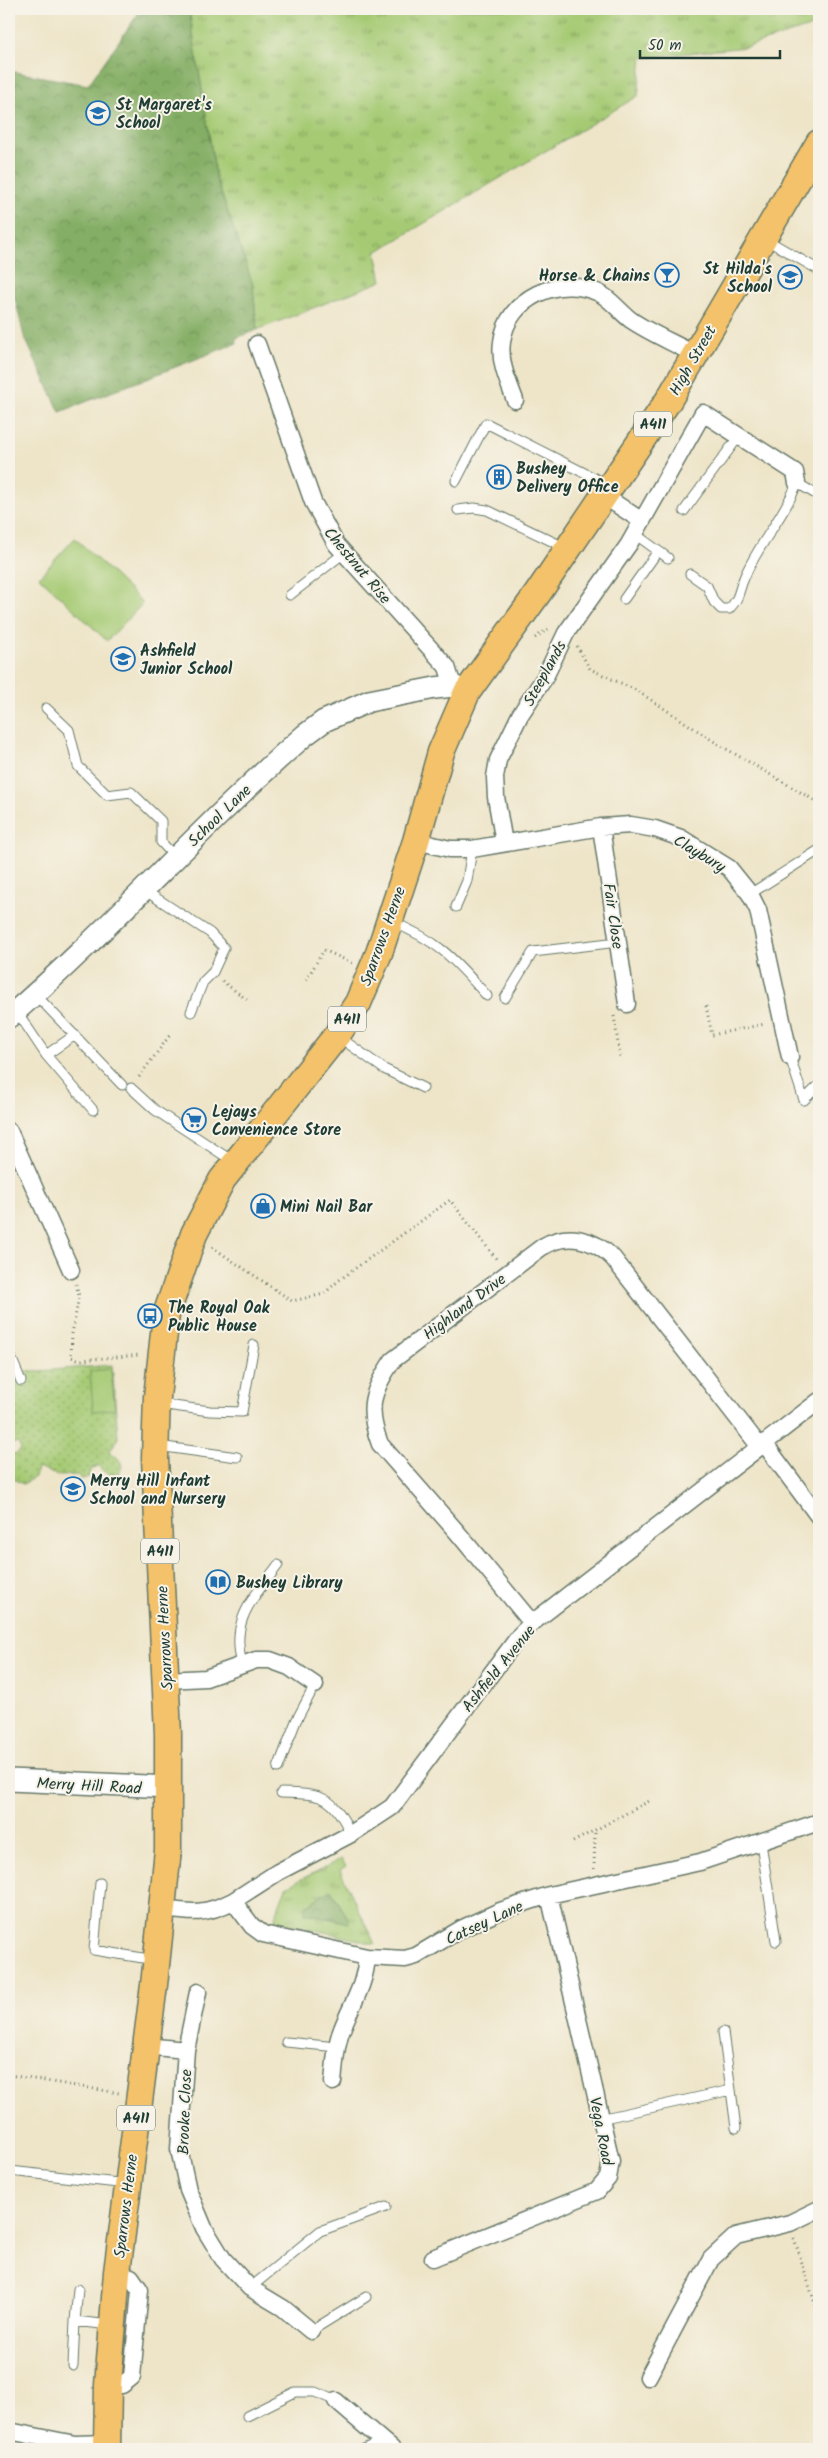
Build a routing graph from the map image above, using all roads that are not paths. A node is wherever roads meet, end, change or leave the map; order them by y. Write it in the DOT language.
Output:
graph roads {
  1 [pos="819,143"];
  2 [pos="763,238"];
  3 [pos="819,270"];
  4 [pos="257,344"];
  5 [pos="694,354"];
  6 [pos="515,400"];
  7 [pos="739,436"];
  8 [pos="456,481"];
  9 [pos="797,484"];
  10 [pos="607,491"];
  11 [pos="819,496"];
  12 [pos="458,510"];
  13 [pos="684,511"];
  14 [pos="639,527"];
  15 [pos="568,548"];
  16 [pos="658,551"];
  17 [pos="344,553"];
  18 [pos="668,558"];
  19 [pos="690,574"];
  20 [pos="290,595"];
  21 [pos="624,599"];
  22 [pos="460,689"];
  23 [pos="46,708"];
  24 [pos="601,827"];
  25 [pos="416,841"];
  26 [pos="504,843"];
  27 [pos="472,849"];
  28 [pos="819,850"];
  29 [pos="175,857"];
  30 [pos="142,889"];
  31 [pos="750,894"];
  32 [pos="456,906"];
  33 [pos="389,920"];
  34 [pos="618,942"];
  35 [pos="35,994"];
  36 [pos="487,996"];
  37 [pos="505,998"];
  38 [pos="627,1004"];
  39 [pos="191,1012"];
  40 [pos="12,1014"];
  41 [pos="75,1035"];
  42 [pos="337,1035"];
  43 [pos="46,1055"];
  44 [pos="790,1057"];
  45 [pos="819,1084"];
  46 [pos="422,1088"];
  47 [pos="93,1110"];
  48 [pos="9,1131"];
  49 [pos="234,1162"];
  50 [pos="71,1270"];
  51 [pos="254,1345"];
  52 [pos="9,1352"];
  53 [pos="21,1381"];
  54 [pos="819,1401"];
  55 [pos="157,1404"];
  56 [pos="762,1445"];
  57 [pos="156,1446"];
  58 [pos="237,1457"];
  59 [pos="819,1517"];
  60 [pos="278,1565"];
  61 [pos="532,1623"];
  62 [pos="242,1664"];
  63 [pos="166,1680"];
  64 [pos="315,1685"];
  65 [pos="278,1768"];
  66 [pos="9,1780"];
  67 [pos="170,1787"];
  68 [pos="281,1793"];
  69 [pos="819,1822"];
  70 [pos="351,1834"];
  71 [pos="761,1843"];
  72 [pos="100,1883"];
  73 [pos="549,1894"];
  74 [pos="233,1901"];
  75 [pos="163,1909"];
  76 [pos="776,1941"];
  77 [pos="367,1957"];
  78 [pos="157,1960"];
  79 [pos="198,1992"];
  80 [pos="723,2032"];
  81 [pos="286,2042"];
  82 [pos="145,2046"];
  83 [pos="337,2047"];
  84 [pos="186,2050"];
  85 [pos="333,2082"];
  86 [pos="731,2090"];
  87 [pos="600,2119"];
  88 [pos="736,2128"];
  89 [pos="9,2170"];
  90 [pos="128,2184"];
  91 [pos="386,2207"];
  92 [pos="819,2209"];
  93 [pos="433,2258"];
  94 [pos="117,2272"];
  95 [pos="250,2288"];
  96 [pos="78,2289"];
  97 [pos="366,2297"];
  98 [pos="75,2321"];
  99 [pos="112,2326"];
  100 [pos="311,2331"];
  101 [pos="73,2366"];
  102 [pos="648,2377"];
  103 [pos="108,2385"];
  104 [pos="336,2401"];
  105 [pos="247,2416"];
  106 [pos="9,2431"];
  107 [pos="386,2445"];
  108 [pos="107,2446"];
  109 [pos="364,2449"];
  1 -- 2 [label="main road, High Street / A411"];
  2 -- 3 [label="lane"];
  2 -- 5 [label="main road, High Street / A411"];
  4 -- 17 [label="street, Chestnut Rise"];
  5 -- 6 [label="street"];
  5 -- 10 [label="main road, High Street / A411"];
  7 -- 9 [label="street, Steeplands"];
  7 -- 13 [label="lane"];
  7 -- 14 [label="street, Steeplands"];
  8 -- 10 [label="lane"];
  9 -- 11 [label="lane"];
  9 -- 19 [label="lane"];
  10 -- 14 [label="street"];
  10 -- 15 [label="main road, High Street / A411"];
  12 -- 15 [label="lane"];
  14 -- 16 [label="lane"];
  14 -- 26 [label="street, Steeplands"];
  15 -- 22 [label="main road, High Street / A411"];
  16 -- 18 [label="lane"];
  16 -- 21 [label="lane"];
  17 -- 20 [label="lane"];
  17 -- 22 [label="street, Chestnut Rise"];
  22 -- 25 [label="main road, Sparrows Herne / A411"];
  22 -- 29 [label="street, School Lane"];
  23 -- 29 [label="lane"];
  24 -- 26 [label="street, Claybury"];
  24 -- 31 [label="street, Claybury"];
  24 -- 34 [label="street, Fair Close"];
  25 -- 27 [label="street, Claybury"];
  25 -- 33 [label="main road, Sparrows Herne / A411"];
  26 -- 27 [label="street, Claybury"];
  27 -- 32 [label="lane"];
  28 -- 31 [label="lane"];
  29 -- 30 [label="street, School Lane"];
  30 -- 35 [label="street, School Lane"];
  30 -- 39 [label="lane"];
  31 -- 44 [label="street, Claybury"];
  33 -- 36 [label="lane"];
  33 -- 42 [label="main road, Sparrows Herne / A411"];
  34 -- 37 [label="lane"];
  34 -- 38 [label="street, Fair Close"];
  35 -- 40 [label="street, School Lane"];
  35 -- 41 [label="lane"];
  40 -- 43 [label="lane"];
  41 -- 43 [label="lane"];
  41 -- 49 [label="lane"];
  42 -- 46 [label="lane"];
  42 -- 49 [label="main road, Sparrows Herne / A411"];
  43 -- 47 [label="lane"];
  44 -- 45 [label="lane"];
  48 -- 50 [label="street"];
  49 -- 55 [label="main road, Sparrows Herne / A411"];
  51 -- 55 [label="lane"];
  52 -- 53 [label="lane"];
  54 -- 56 [label="street, Ashfield Avenue"];
  55 -- 57 [label="main road, Sparrows Herne / A411"];
  56 -- 59 [label="street, Highland Drive"];
  56 -- 61 [label="street, Ashfield Avenue"];
  56 -- 61 [label="street, Highland Drive"];
  57 -- 58 [label="lane"];
  57 -- 63 [label="main road, Sparrows Herne / A411"];
  60 -- 62 [label="lane"];
  61 -- 70 [label="street, Ashfield Avenue"];
  62 -- 63 [label="street"];
  62 -- 64 [label="street"];
  63 -- 67 [label="main road, Sparrows Herne / A411"];
  64 -- 65 [label="lane"];
  66 -- 67 [label="street, Merry Hill Road"];
  67 -- 75 [label="main road, Sparrows Herne / A411"];
  68 -- 70 [label="lane"];
  69 -- 71 [label="street, Catsey Lane"];
  70 -- 74 [label="street, Ashfield Avenue"];
  71 -- 73 [label="street, Catsey Lane"];
  71 -- 76 [label="lane"];
  72 -- 78 [label="lane"];
  73 -- 77 [label="street, Catsey Lane"];
  73 -- 87 [label="street, Vega Road"];
  74 -- 75 [label="street"];
  74 -- 77 [label="street, Catsey Lane"];
  75 -- 78 [label="main road, Sparrows Herne / A411"];
  77 -- 83 [label="street"];
  78 -- 82 [label="main road, Sparrows Herne / A411"];
  79 -- 84 [label="street, Brooke Close"];
  80 -- 86 [label="lane"];
  81 -- 83 [label="lane"];
  82 -- 84 [label="street, Brooke Close"];
  82 -- 90 [label="main road, Sparrows Herne / A411"];
  83 -- 85 [label="street"];
  84 -- 95 [label="street, Brooke Close"];
  86 -- 87 [label="lane"];
  86 -- 88 [label="lane"];
  87 -- 93 [label="street, Vega Road"];
  89 -- 90 [label="lane"];
  90 -- 94 [label="main road, Sparrows Herne / A411"];
  91 -- 95 [label="lane"];
  92 -- 102 [label="street"];
  94 -- 99 [label="main road, Sparrows Herne / A411"];
  94 -- 103 [label="street"];
  95 -- 100 [label="street, Brooke Close"];
  96 -- 98 [label="lane"];
  97 -- 100 [label="lane"];
  98 -- 99 [label="lane"];
  98 -- 101 [label="lane"];
  99 -- 103 [label="main road, Sparrows Herne / A411"];
  103 -- 108 [label="main road, Sparrows Herne / A411"];
  104 -- 105 [label="lane"];
  104 -- 107 [label="street"];
  106 -- 108 [label="street"];
  107 -- 109 [label="lane"];
}
